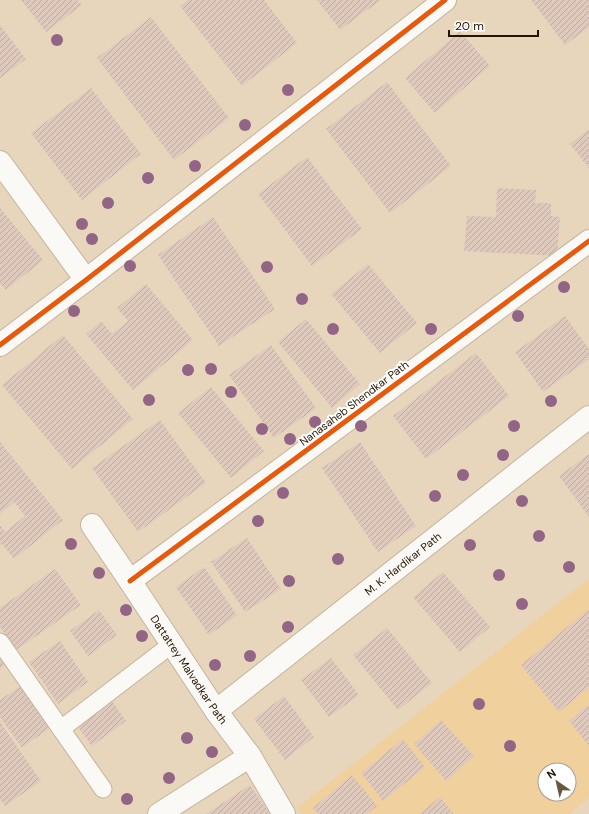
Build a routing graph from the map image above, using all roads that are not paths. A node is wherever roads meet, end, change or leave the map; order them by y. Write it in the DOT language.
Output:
graph roads {
  1 [pos="445,0"];
  2 [pos="0,162"];
  3 [pos="589,241"];
  4 [pos="86,280"];
  5 [pos="0,345"];
  6 [pos="589,417"];
  7 [pos="92,525"];
  8 [pos="130,581"];
  9 [pos="0,642"];
  10 [pos="172,644"];
  11 [pos="216,711"];
  12 [pos="62,729"];
  13 [pos="250,756"];
  14 [pos="103,789"];
  15 [pos="159,814"];
  16 [pos="284,814"];
  1 -- 4 [label="street"];
  2 -- 4 [label="street"];
  3 -- 8 [label="street, Nanasaheb Shendkar Path"];
  4 -- 5 [label="street"];
  6 -- 11 [label="street, M. K. Hardikar Path"];
  7 -- 8 [label="street, Dattatrey Malvadkar Path"];
  8 -- 10 [label="street, Dattatrey Malvadkar Path"];
  9 -- 12 [label="lane"];
  10 -- 11 [label="street, Dattatrey Malvadkar Path"];
  10 -- 12 [label="lane"];
  11 -- 13 [label="street, Dattatrey Malvadkar Path"];
  12 -- 14 [label="lane"];
  13 -- 15 [label="street"];
  13 -- 16 [label="street, Dattatrey Malvadkar Path"];
}
